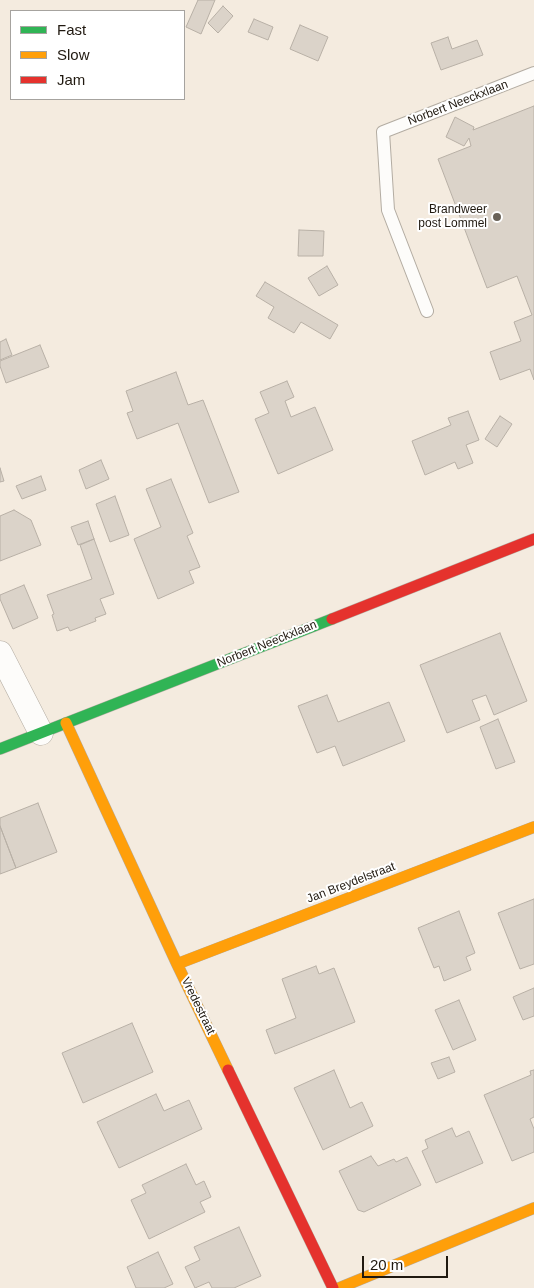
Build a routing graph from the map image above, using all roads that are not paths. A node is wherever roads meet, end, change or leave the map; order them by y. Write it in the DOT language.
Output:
graph roads {
  1 [pos="534,73"];
  2 [pos="427,311"];
  3 [pos="534,539"];
  4 [pos="0,653"];
  5 [pos="66,723"];
  6 [pos="41,732"];
  7 [pos="0,748"];
  8 [pos="534,827"];
  9 [pos="178,964"];
  10 [pos="534,1208"];
  11 [pos="333,1288"];
  12 [pos="339,1288"];
  1 -- 2 [label="lane, Norbert Neeckxlaan"];
  3 -- 5 [label="street, Norbert Neeckxlaan"];
  4 -- 6 [label="street"];
  5 -- 6 [label="street, Norbert Neeckxlaan"];
  5 -- 9 [label="street, Vredestraat"];
  6 -- 7 [label="street, Norbert Neeckxlaan"];
  8 -- 9 [label="street, Jan Breydelstraat"];
  9 -- 11 [label="street, Vredestraat"];
  10 -- 12 [label="street"];
}
